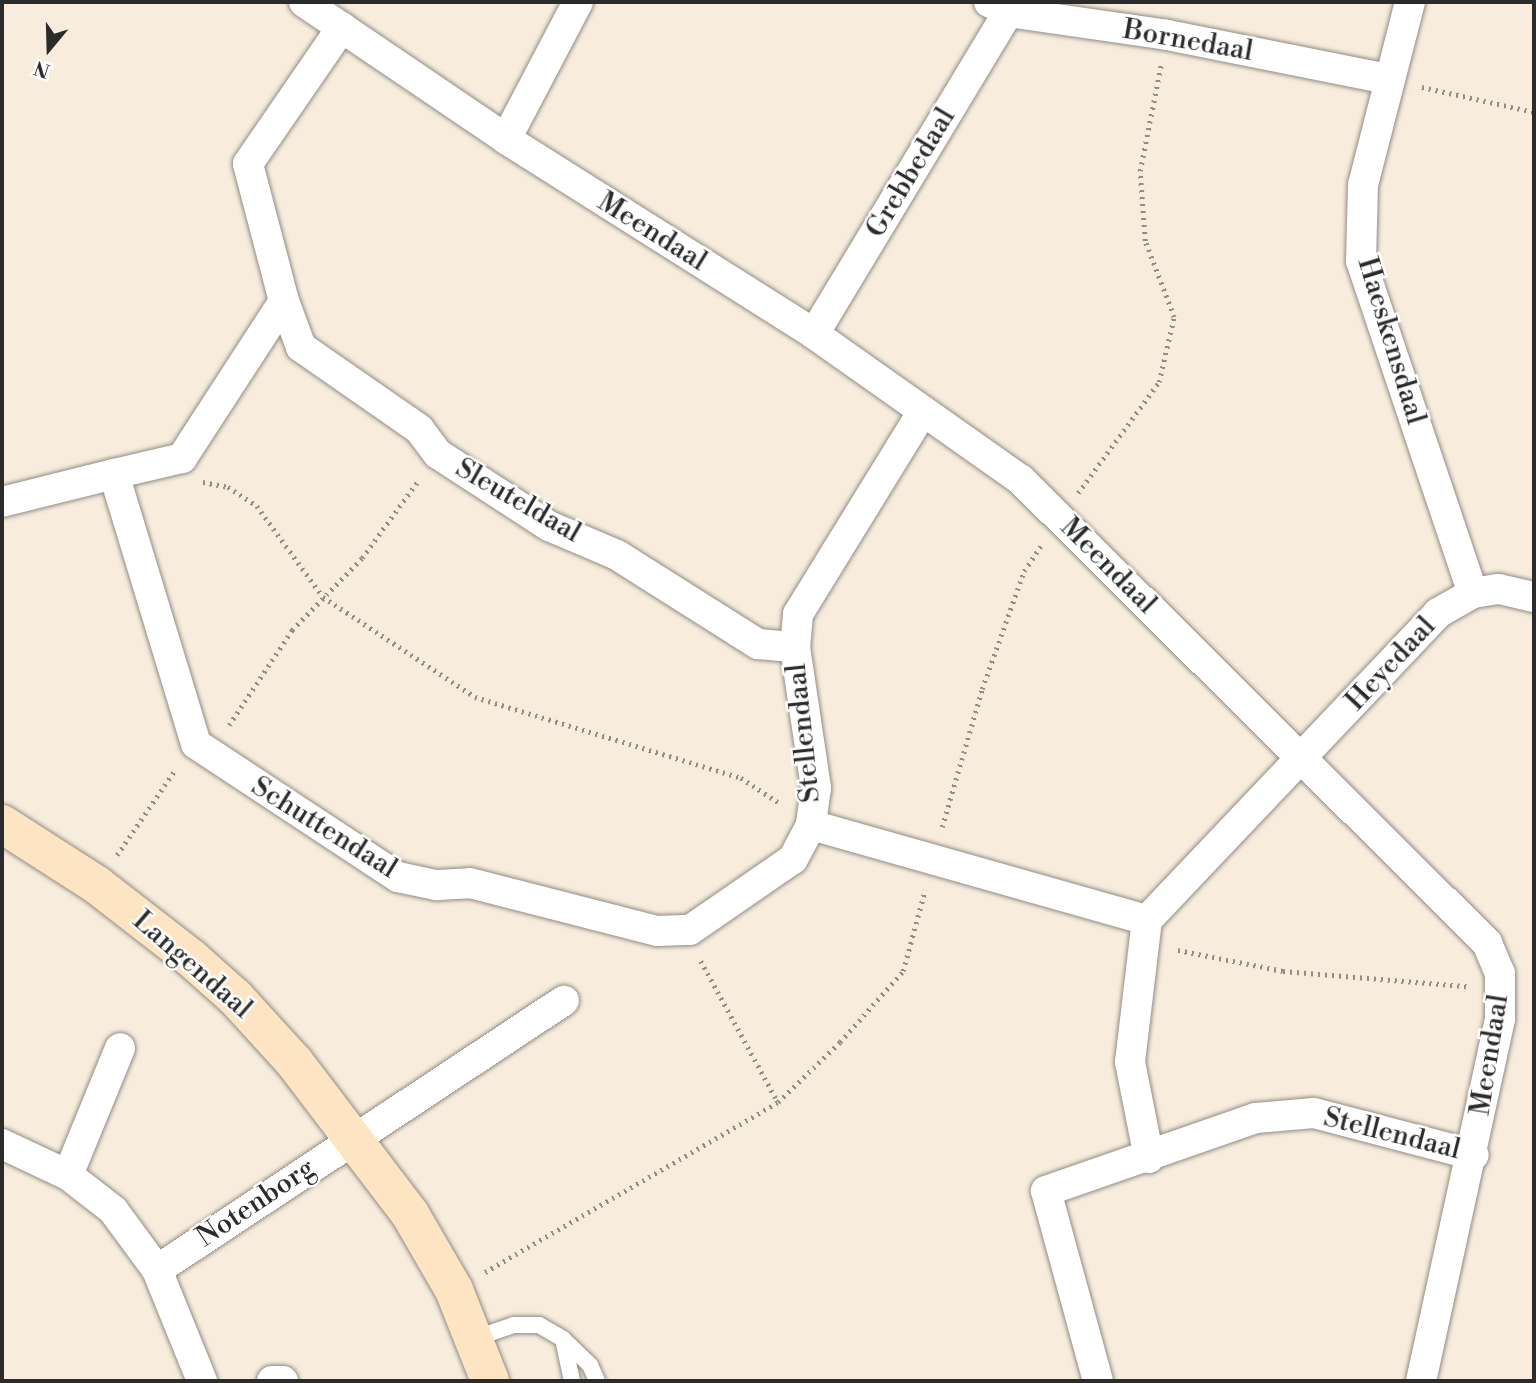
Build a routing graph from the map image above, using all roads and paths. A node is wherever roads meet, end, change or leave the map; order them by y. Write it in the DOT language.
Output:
graph roads {
  1 [pos="304,2"];
  2 [pos="578,2"];
  3 [pos="1410,2"];
  4 [pos="998,7"];
  5 [pos="342,27"];
  6 [pos="1167,35"];
  7 [pos="1387,79"];
  8 [pos="1534,112"];
  9 [pos="506,139"];
  10 [pos="284,301"];
  11 [pos="814,334"];
  12 [pos="923,411"];
  13 [pos="438,454"];
  14 [pos="161,464"];
  15 [pos="114,474"];
  16 [pos="2,502"];
  17 [pos="1060,518"];
  18 [pos="1473,593"];
  19 [pos="323,597"];
  20 [pos="1534,597"];
  21 [pos="795,647"];
  22 [pos="202,749"];
  23 [pos="1304,760"];
  24 [pos="2,824"];
  25 [pos="811,825"];
  26 [pos="934,857"];
  27 [pos="97,885"];
  28 [pos="684,930"];
  29 [pos="1146,931"];
  30 [pos="1503,989"];
  31 [pos="564,1002"];
  32 [pos="120,1048"];
  33 [pos="778,1102"];
  34 [pos="355,1136"];
  35 [pos="2,1144"];
  36 [pos="1474,1155"];
  37 [pos="1149,1158"];
  38 [pos="68,1175"];
  39 [pos="157,1270"];
  40 [pos="454,1290"];
  41 [pos="476,1338"];
  42 [pos="563,1339"];
  43 [pos="202,1381"];
  44 [pos="272,1381"];
  45 [pos="283,1381"];
  46 [pos="490,1381"];
  47 [pos="572,1381"];
  48 [pos="597,1381"];
  49 [pos="1098,1381"];
  50 [pos="1421,1381"];
  1 -- 5 [label="street, Meendaal"];
  2 -- 9 [label="street"];
  3 -- 7 [label="street, Haeskensdaal"];
  4 -- 6 [label="street, Bornedaal"];
  4 -- 11 [label="street, Grebbedaal"];
  5 -- 9 [label="street, Meendaal"];
  5 -- 10 [label="street, Sleuteldaal"];
  6 -- 7 [label="street, Bornedaal"];
  6 -- 17 [label="path"];
  7 -- 8 [label="path"];
  7 -- 18 [label="street, Haeskensdaal"];
  9 -- 11 [label="street, Meendaal"];
  10 -- 13 [label="street, Sleuteldaal"];
  10 -- 14 [label="street"];
  11 -- 12 [label="street, Meendaal"];
  12 -- 17 [label="street, Meendaal"];
  12 -- 21 [label="street, Stellendaal"];
  13 -- 19 [label="path"];
  13 -- 21 [label="street, Sleuteldaal"];
  14 -- 15 [label="street"];
  14 -- 19 [label="path"];
  15 -- 16 [label="street"];
  15 -- 22 [label="street"];
  17 -- 23 [label="street, Meendaal"];
  17 -- 26 [label="path"];
  18 -- 20 [label="street, Heyedaal"];
  18 -- 23 [label="street, Heyedaal"];
  19 -- 22 [label="path"];
  19 -- 25 [label="path"];
  21 -- 25 [label="street, Stellendaal"];
  22 -- 27 [label="path"];
  22 -- 28 [label="street, Schuttendaal"];
  23 -- 29 [label="street"];
  23 -- 30 [label="street, Meendaal"];
  24 -- 27 [label="street, Langendaal"];
  25 -- 26 [label="street, Stellendaal"];
  25 -- 28 [label="street"];
  26 -- 29 [label="street, Stellendaal"];
  26 -- 33 [label="path"];
  27 -- 34 [label="street, Langendaal"];
  28 -- 33 [label="path"];
  29 -- 30 [label="path"];
  29 -- 37 [label="street"];
  30 -- 36 [label="street, Meendaal"];
  31 -- 34 [label="street"];
  32 -- 38 [label="street"];
  33 -- 40 [label="path"];
  34 -- 39 [label="street, Notenborg"];
  34 -- 40 [label="street, Langendaal"];
  35 -- 38 [label="street"];
  36 -- 37 [label="street, Stellendaal"];
  36 -- 50 [label="street, Meendaal"];
  37 -- 49 [label="street, Stellendaal"];
  38 -- 39 [label="street"];
  39 -- 43 [label="street"];
  40 -- 41 [label="street, Langendaal"];
  41 -- 42 [label="lane"];
  41 -- 46 [label="street, Langendaal"];
  42 -- 47 [label="lane"];
  42 -- 48 [label="lane"];
  44 -- 45 [label="street"];
}
